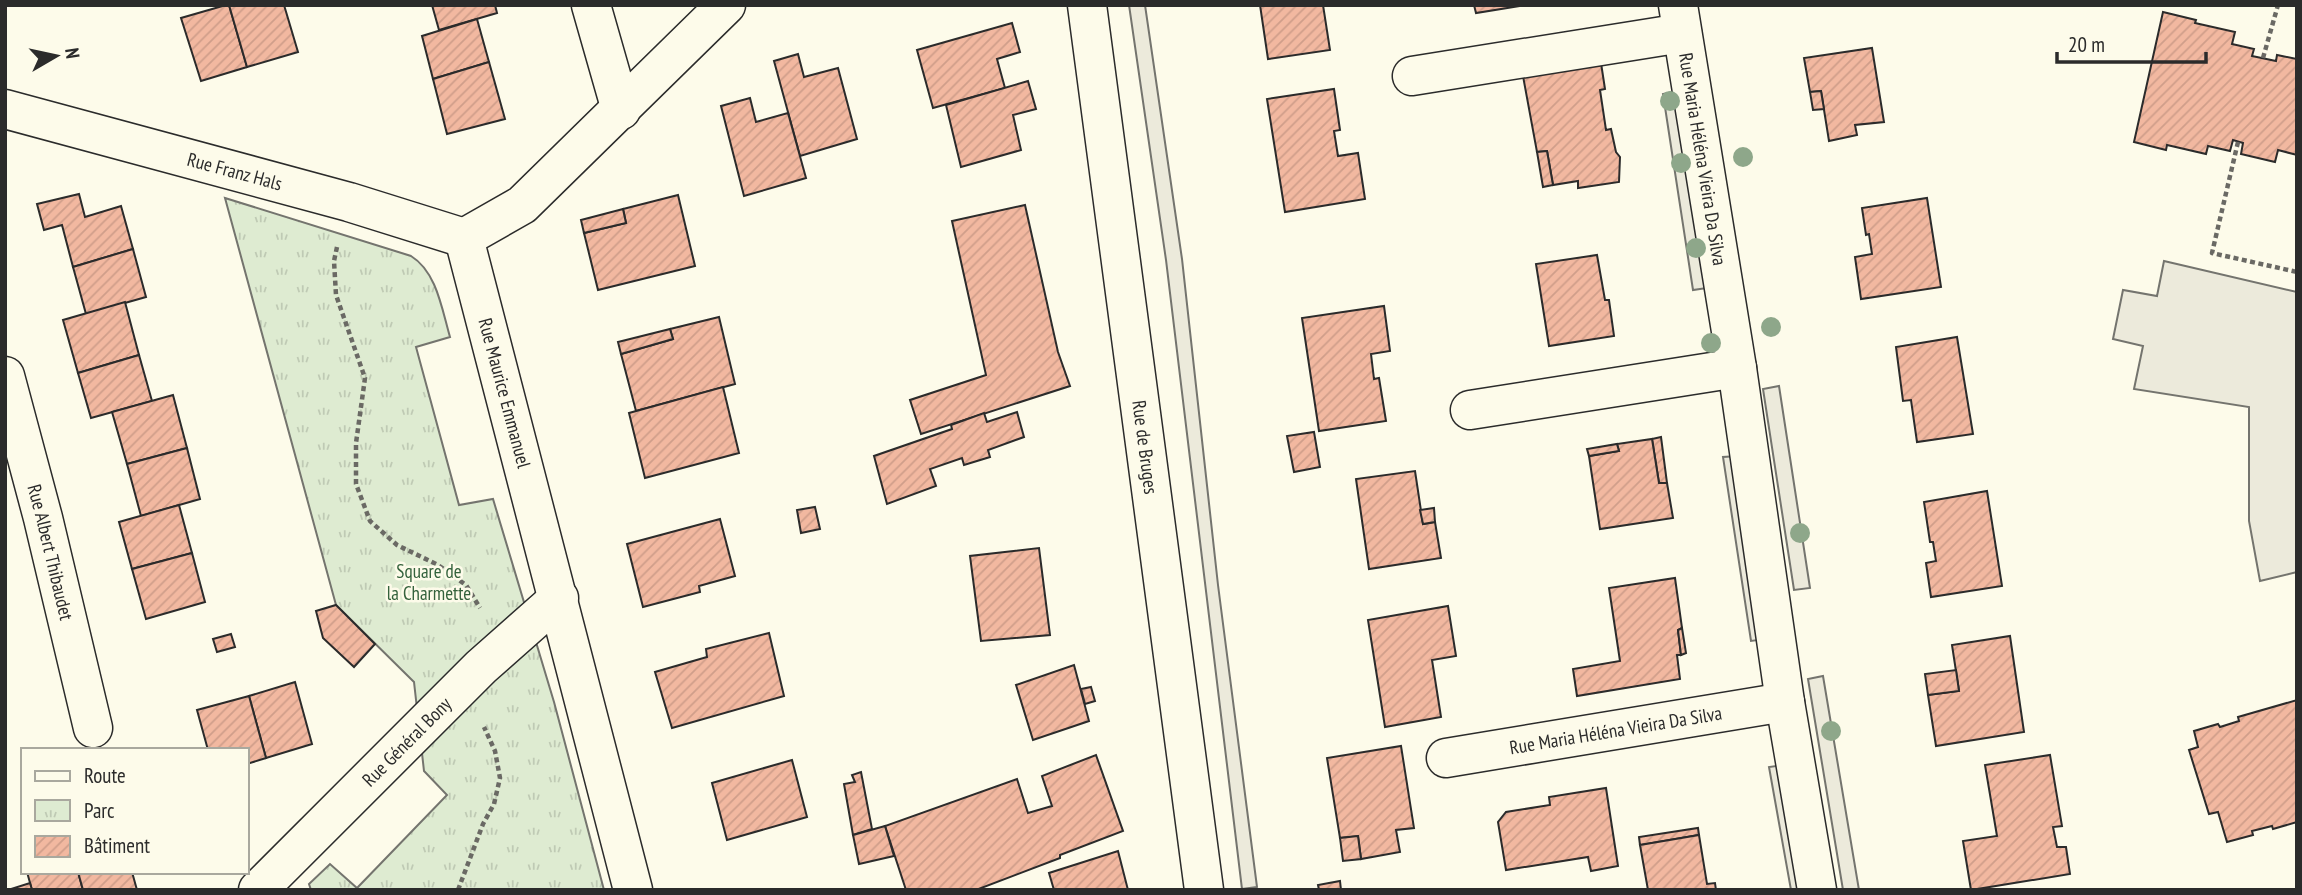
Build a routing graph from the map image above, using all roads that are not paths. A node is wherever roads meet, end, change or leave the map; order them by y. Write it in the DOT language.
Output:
graph roads {
  1 [pos="591,5"];
  2 [pos="726,5"];
  3 [pos="1087,5"];
  4 [pos="1680,19"];
  5 [pos="1412,76"];
  6 [pos="5,109"];
  7 [pos="621,110"];
  8 [pos="464,238"];
  9 [pos="1737,368"];
  10 [pos="5,376"];
  11 [pos="1470,410"];
  12 [pos="559,598"];
  13 [pos="1785,702"];
  14 [pos="93,728"];
  15 [pos="1446,758"];
  16 [pos="258,890"];
  17 [pos="633,890"];
  18 [pos="1204,890"];
  19 [pos="1817,890"];
  1 -- 7 [label="street"];
  2 -- 7 [label="street"];
  3 -- 18 [label="street, Rue de Bruges"];
  4 -- 5 [label="street, Rue Maria Héléna Vieira Da Silva"];
  4 -- 9 [label="street, Rue Maria Héléna Vieira Da Silva"];
  6 -- 8 [label="street, Rue Franz Hals"];
  7 -- 8 [label="street"];
  8 -- 12 [label="street, Rue Maurice Emmanuel"];
  9 -- 11 [label="street"];
  9 -- 13 [label="street, Rue Maria Héléna Vieira Da Silva"];
  10 -- 14 [label="street, Rue Albert Thibaudet"];
  12 -- 16 [label="street, Rue Général Bony"];
  12 -- 17 [label="street, Rue Maurice Emmanuel"];
  13 -- 15 [label="street, Rue Maria Héléna Vieira Da Silva"];
  13 -- 19 [label="street, Rue Maria Héléna Vieira Da Silva"];
}
